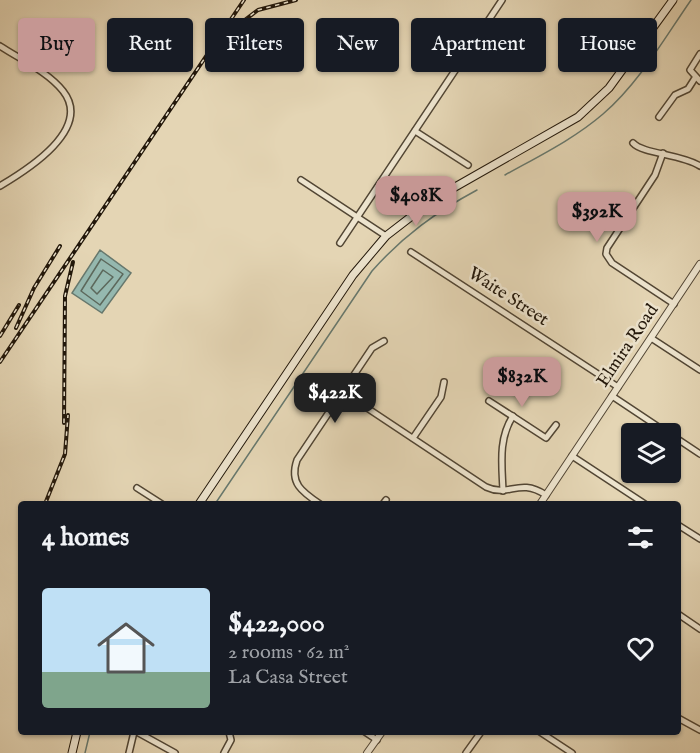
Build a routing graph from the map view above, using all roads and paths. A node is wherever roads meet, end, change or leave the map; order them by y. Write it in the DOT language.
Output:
graph roads {
  1 [pos="502,0"];
  2 [pos="673,0"];
  3 [pos="0,46"];
  4 [pos="700,54"];
  5 [pos="698,80"];
  6 [pos="659,117"];
  7 [pos="415,131"];
  8 [pos="633,143"];
  9 [pos="663,153"];
  10 [pos="468,165"];
  11 [pos="700,166"];
  12 [pos="302,180"];
  13 [pos="0,186"];
  14 [pos="357,217"];
  15 [pos="386,236"];
  16 [pos="340,243"];
  17 [pos="411,252"];
  18 [pos="700,264"];
  19 [pos="674,304"];
  20 [pos="651,338"];
  21 [pos="384,341"];
  22 [pos="700,370"];
  23 [pos="444,382"];
  24 [pos="618,387"];
  25 [pos="343,392"];
  26 [pos="612,396"];
  27 [pos="489,401"];
  28 [pos="513,416"];
  29 [pos="653,423"];
  30 [pos="556,426"];
  31 [pos="413,438"];
  32 [pos="681,441"];
  33 [pos="700,454"];
  34 [pos="572,456"];
  35 [pos="137,488"];
  36 [pos="503,491"];
  37 [pos="546,495"];
  38 [pos="157,501"];
  39 [pos="202,501"];
  40 [pos="316,501"];
  41 [pos="542,501"];
  42 [pos="640,501"];
  43 [pos="681,527"];
  44 [pos="700,539"];
  45 [pos="681,616"];
  46 [pos="700,629"];
  47 [pos="681,720"];
  48 [pos="700,730"];
  49 [pos="76,735"];
  50 [pos="134,735"];
  51 [pos="141,735"];
  52 [pos="230,735"];
  53 [pos="370,735"];
  54 [pos="380,735"];
  55 [pos="479,735"];
  56 [pos="545,735"];
  57 [pos="377,740"];
  58 [pos="72,753"];
  59 [pos="129,753"];
  60 [pos="175,753"];
  61 [pos="224,753"];
  62 [pos="367,753"];
  63 [pos="465,753"];
  64 [pos="572,753"];
  1 -- 7 [label="street"];
  2 -- 15 [label="main road"];
  3 -- 13 [label="street"];
  4 -- 5 [label="street"];
  5 -- 6 [label="street"];
  7 -- 10 [label="street"];
  7 -- 14 [label="street"];
  8 -- 9 [label="street"];
  9 -- 11 [label="street"];
  9 -- 19 [label="street"];
  12 -- 14 [label="street"];
  14 -- 15 [label="street"];
  14 -- 16 [label="street"];
  15 -- 39 [label="main road"];
  17 -- 24 [label="street, Waite Street"];
  18 -- 19 [label="street, Elmira Road"];
  19 -- 20 [label="street, Elmira Road"];
  20 -- 22 [label="street"];
  20 -- 24 [label="street, Elmira Road"];
  21 -- 25 [label="street"];
  23 -- 31 [label="street"];
  24 -- 26 [label="street, Elmira Road"];
  25 -- 31 [label="street"];
  25 -- 40 [label="street"];
  26 -- 29 [label="street"];
  26 -- 34 [label="street, Elmira Road"];
  27 -- 28 [label="street"];
  28 -- 30 [label="street"];
  28 -- 36 [label="street"];
  31 -- 36 [label="street"];
  32 -- 33 [label="street"];
  34 -- 37 [label="street, Elmira Road"];
  34 -- 42 [label="street"];
  35 -- 38 [label="street"];
  36 -- 37 [label="street"];
  37 -- 41 [label="street, Elmira Road"];
  43 -- 44 [label="street"];
  45 -- 46 [label="street"];
  47 -- 48 [label="street"];
  49 -- 58 [label="main road"];
  50 -- 59 [label="street"];
  51 -- 60 [label="street"];
  52 -- 61 [label="street"];
  53 -- 57 [label="street"];
  54 -- 57 [label="street"];
  55 -- 63 [label="street"];
  56 -- 64 [label="street"];
  57 -- 62 [label="street"];
}
